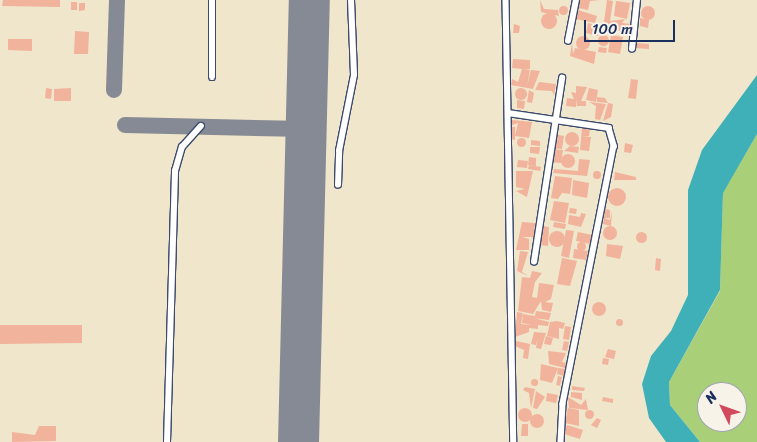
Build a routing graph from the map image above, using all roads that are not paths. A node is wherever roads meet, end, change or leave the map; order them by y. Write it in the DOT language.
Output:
graph roads {
  1 [pos="212,0"];
  2 [pos="352,0"];
  3 [pos="506,0"];
  4 [pos="576,0"];
  5 [pos="637,0"];
  6 [pos="568,41"];
  7 [pos="632,49"];
  8 [pos="212,77"];
  9 [pos="562,78"];
  10 [pos="508,113"];
  11 [pos="554,120"];
  12 [pos="201,126"];
  13 [pos="338,185"];
  14 [pos="534,262"];
  15 [pos="167,442"];
  16 [pos="514,442"];
  17 [pos="561,442"];
  1 -- 8 [label="street"];
  2 -- 13 [label="street"];
  3 -- 10 [label="street"];
  4 -- 6 [label="street"];
  5 -- 7 [label="street"];
  9 -- 11 [label="street"];
  10 -- 11 [label="street"];
  10 -- 16 [label="street"];
  11 -- 14 [label="street"];
  11 -- 17 [label="street"];
  12 -- 15 [label="street"];
}
